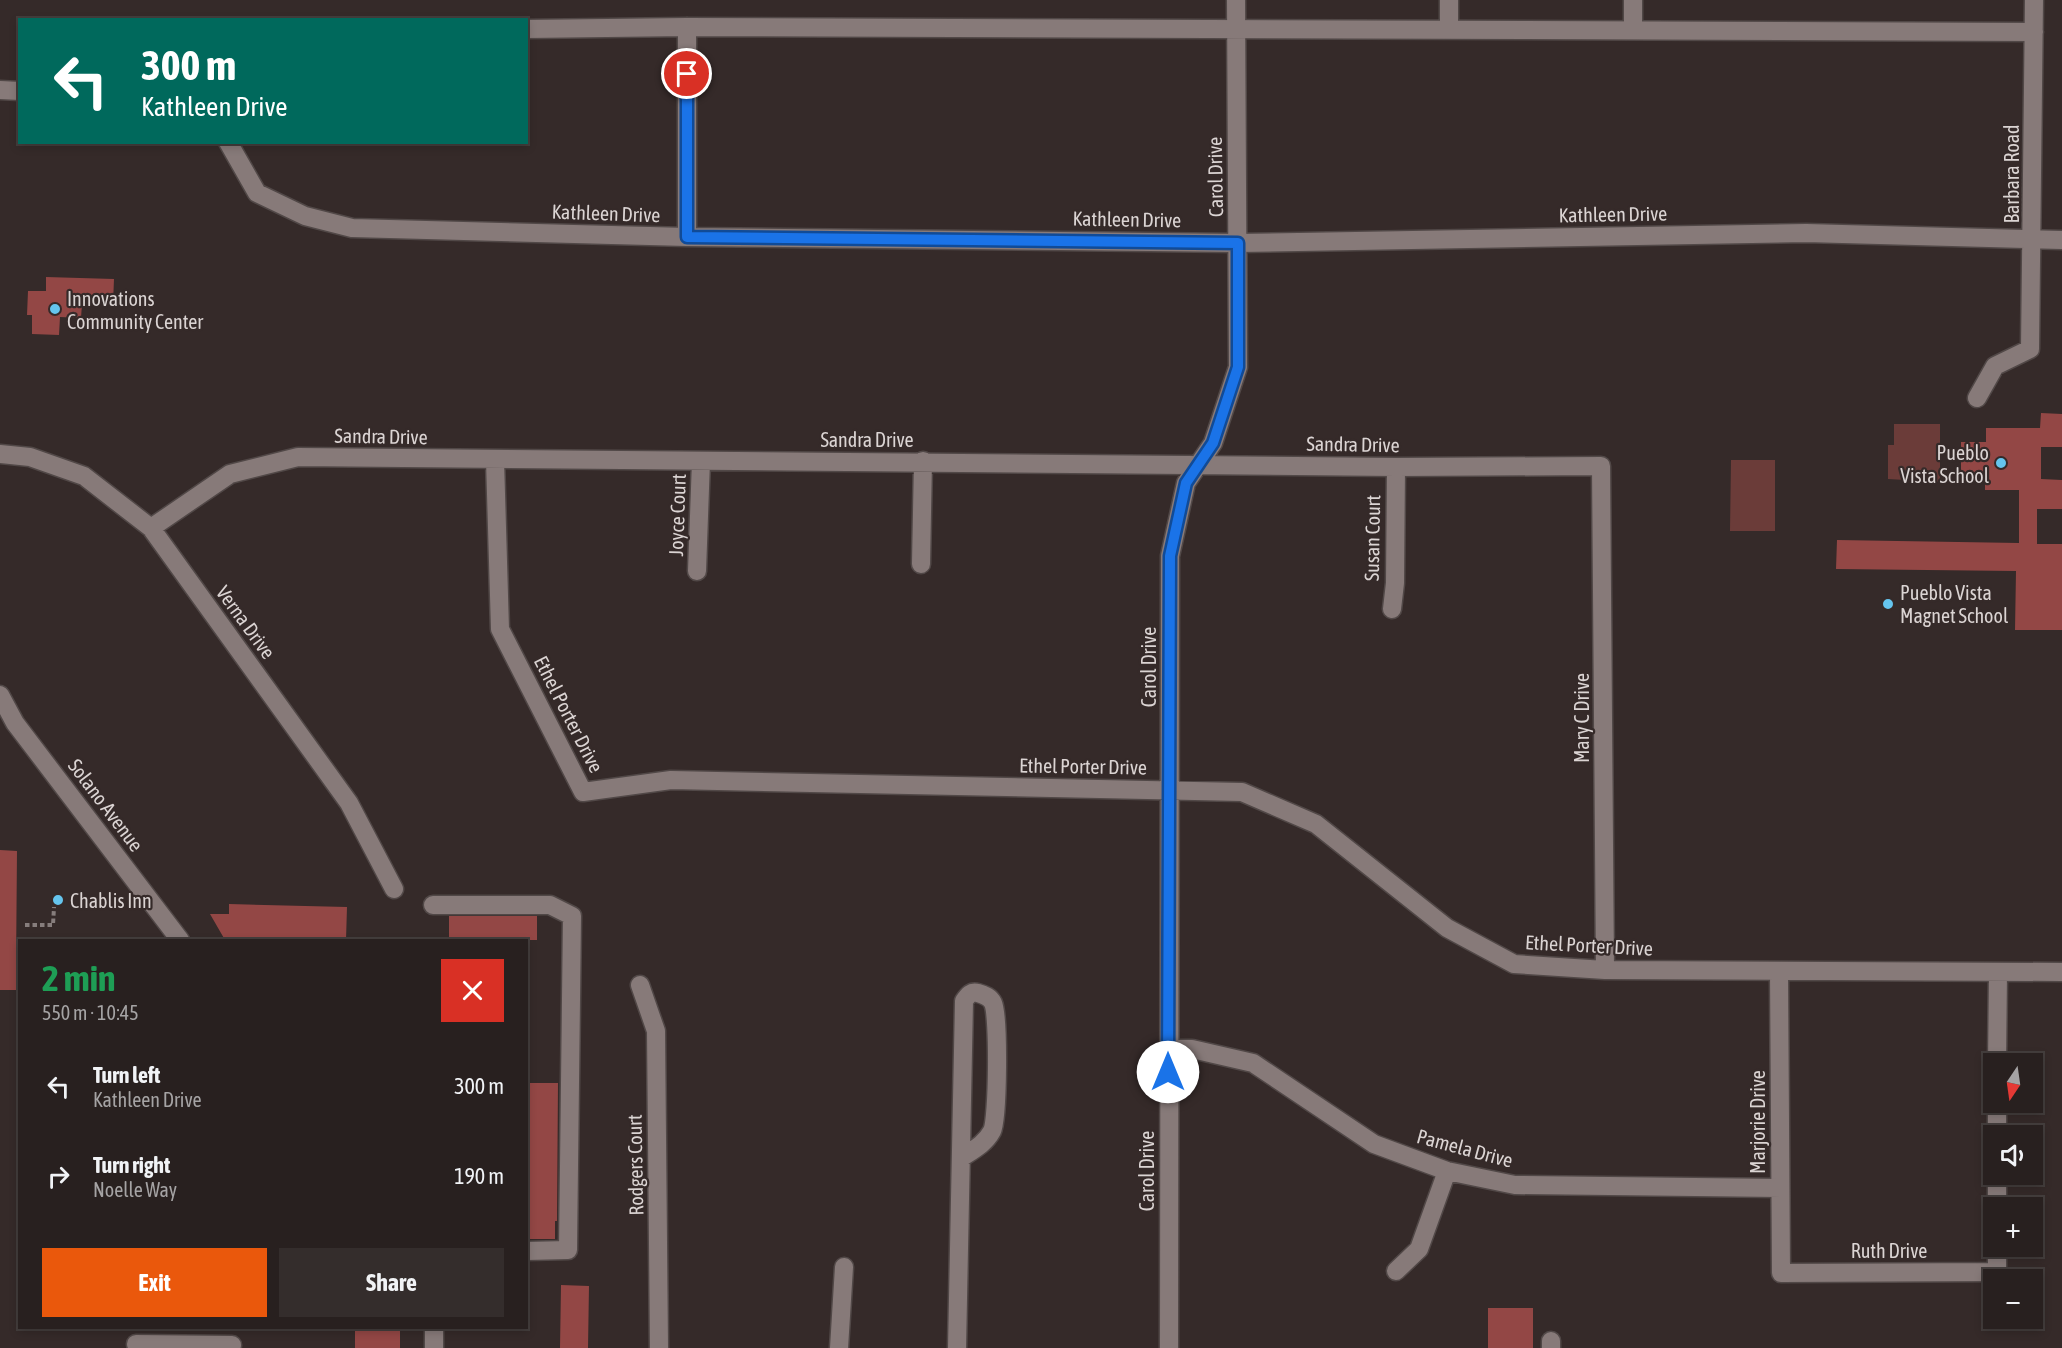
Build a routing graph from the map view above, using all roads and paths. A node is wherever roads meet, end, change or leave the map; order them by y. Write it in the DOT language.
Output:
graph roads {
  1 [pos="1236,0"];
  2 [pos="1449,0"];
  3 [pos="1633,0"];
  4 [pos="2034,0"];
  5 [pos="687,27"];
  6 [pos="528,29"];
  7 [pos="1236,29"];
  8 [pos="1633,29"];
  9 [pos="1449,30"];
  10 [pos="2034,32"];
  11 [pos="0,90"];
  12 [pos="18,90"];
  13 [pos="229,144"];
  14 [pos="687,237"];
  15 [pos="2033,240"];
  16 [pos="2062,240"];
  17 [pos="1238,243"];
  18 [pos="1977,398"];
  19 [pos="0,454"];
  20 [pos="495,460"];
  21 [pos="701,461"];
  22 [pos="923,461"];
  23 [pos="1198,464"];
  24 [pos="1601,466"];
  25 [pos="1396,467"];
  26 [pos="151,528"];
  27 [pos="921,564"];
  28 [pos="698,571"];
  29 [pos="1392,609"];
  30 [pos="0,695"];
  31 [pos="1170,790"];
  32 [pos="394,889"];
  33 [pos="433,905"];
  34 [pos="54,907"];
  35 [pos="25,925"];
  36 [pos="179,939"];
  37 [pos="1605,970"];
  38 [pos="1779,972"];
  39 [pos="1998,972"];
  40 [pos="2062,972"];
  41 [pos="640,985"];
  42 [pos="1168,1049"];
  43 [pos="1998,1053"];
  44 [pos="961,1158"];
  45 [pos="1447,1171"];
  46 [pos="1780,1188"];
  47 [pos="528,1251"];
  48 [pos="1997,1257"];
  49 [pos="844,1267"];
  50 [pos="1396,1271"];
  51 [pos="1781,1273"];
  52 [pos="434,1329"];
  53 [pos="232,1340"];
  54 [pos="136,1344"];
  55 [pos="182,1347"];
  56 [pos="434,1348"];
  57 [pos="659,1348"];
  58 [pos="839,1348"];
  59 [pos="957,1348"];
  60 [pos="1169,1348"];
  1 -- 7 [label="street, Carol Drive"];
  2 -- 9 [label="street"];
  3 -- 8 [label="street"];
  4 -- 10 [label="street, Barbara Road"];
  5 -- 6 [label="street"];
  5 -- 7 [label="street"];
  5 -- 14 [label="street"];
  7 -- 9 [label="street"];
  7 -- 17 [label="street, Carol Drive"];
  8 -- 9 [label="street"];
  8 -- 10 [label="street"];
  10 -- 15 [label="street, Barbara Road"];
  11 -- 12 [label="street"];
  13 -- 14 [label="street, Kathleen Drive"];
  14 -- 17 [label="street, Kathleen Drive"];
  15 -- 16 [label="street, Kathleen Drive"];
  15 -- 17 [label="street, Kathleen Drive"];
  15 -- 18 [label="street, Barbara Road"];
  17 -- 23 [label="street, Carol Drive"];
  19 -- 26 [label="street, Verna Drive"];
  20 -- 21 [label="street, Sandra Drive"];
  20 -- 26 [label="street, Sandra Drive"];
  20 -- 31 [label="street, Ethel Porter Drive"];
  21 -- 22 [label="street, Sandra Drive"];
  21 -- 28 [label="street, Joyce Court"];
  22 -- 23 [label="street, Sandra Drive"];
  22 -- 27 [label="street"];
  23 -- 25 [label="street, Sandra Drive"];
  23 -- 31 [label="street, Carol Drive"];
  24 -- 25 [label="street, Sandra Drive"];
  24 -- 37 [label="street, Mary C Drive"];
  25 -- 29 [label="street, Susan Court"];
  26 -- 32 [label="street, Verna Drive"];
  30 -- 36 [label="street, Solano Avenue"];
  31 -- 37 [label="street, Ethel Porter Drive"];
  31 -- 42 [label="street, Carol Drive"];
  33 -- 47 [label="street"];
  34 -- 35 [label="path"];
  37 -- 38 [label="street, Ethel Porter Drive"];
  38 -- 39 [label="street, Ethel Porter Drive"];
  38 -- 46 [label="street, Marjorie Drive"];
  39 -- 40 [label="street, Ethel Porter Drive"];
  39 -- 43 [label="street"];
  41 -- 57 [label="street, Rodgers Court"];
  42 -- 45 [label="street, Pamela Drive"];
  42 -- 60 [label="street, Carol Drive"];
  44 -- 44 [label="street"];
  44 -- 59 [label="street"];
  45 -- 46 [label="street, Pamela Drive"];
  45 -- 50 [label="street"];
  46 -- 51 [label="street, Marjorie Drive"];
  48 -- 51 [label="street, Ruth Drive"];
  49 -- 58 [label="street"];
  52 -- 56 [label="street"];
  53 -- 55 [label="street"];
  54 -- 55 [label="street"];
}
